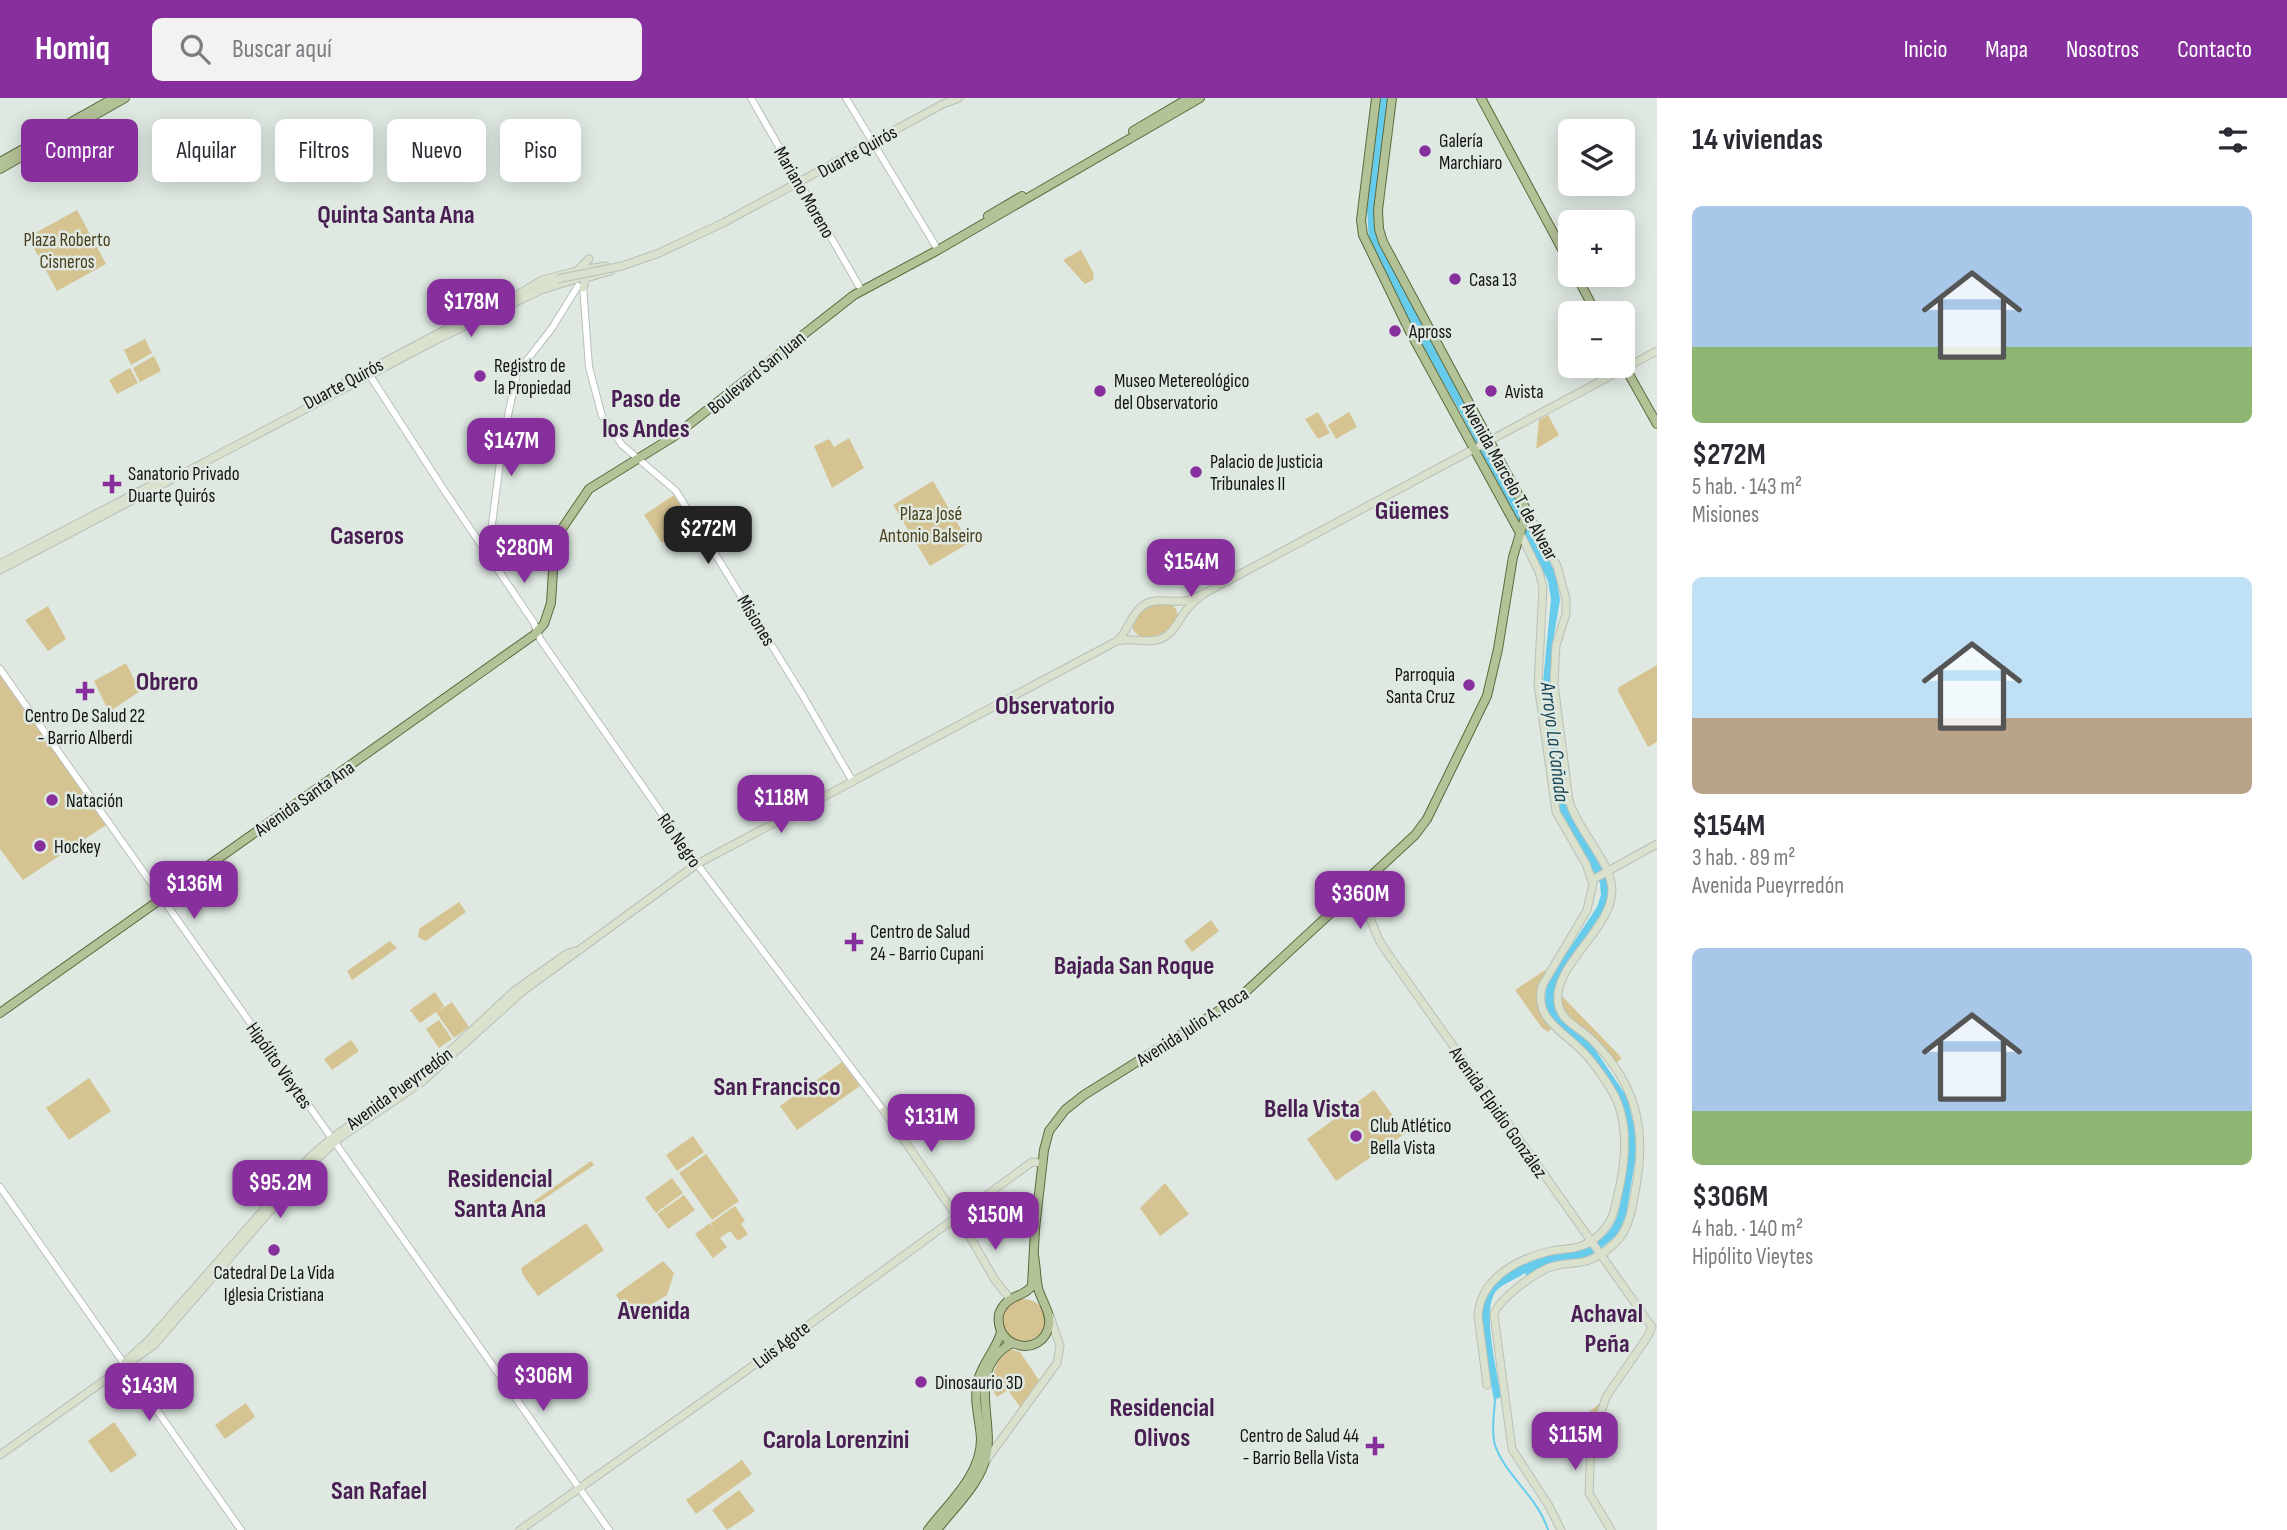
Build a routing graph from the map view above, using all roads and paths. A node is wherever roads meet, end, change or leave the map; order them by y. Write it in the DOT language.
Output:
graph roads {
  1 [pos="114,98"];
  2 [pos="125,98"];
  3 [pos="751,98"];
  4 [pos="846,98"];
  5 [pos="959,98"];
  6 [pos="1189,98"];
  7 [pos="1200,98"];
  8 [pos="1376,98"];
  9 [pos="1392,98"];
  10 [pos="1481,98"];
  11 [pos="873,142"];
  12 [pos="0,162"];
  13 [pos="0,169"];
  14 [pos="800,182"];
  15 [pos="1558,242"];
  16 [pos="937,248"];
  17 [pos="589,259"];
  18 [pos="638,261"];
  19 [pos="571,272"];
  20 [pos="584,278"];
  21 [pos="565,283"];
  22 [pos="864,286"];
  23 [pos="582,288"];
  24 [pos="513,298"];
  25 [pos="866,298"];
  26 [pos="1657,351"];
  27 [pos="1635,360"];
  28 [pos="368,372"];
  29 [pos="1601,378"];
  30 [pos="1631,378"];
  31 [pos="1657,425"];
  32 [pos="1488,442"];
  33 [pos="1476,448"];
  34 [pos="637,458"];
  35 [pos="1527,511"];
  36 [pos="1520,533"];
  37 [pos="485,551"];
  38 [pos="0,564"];
  39 [pos="0,570"];
  40 [pos="1205,593"];
  41 [pos="1171,601"];
  42 [pos="1181,617"];
  43 [pos="1130,624"];
  44 [pos="538,631"];
  45 [pos="1138,639"];
  46 [pos="1117,641"];
  47 [pos="0,669"];
  48 [pos="853,782"];
  49 [pos="1657,844"];
  50 [pos="697,864"];
  51 [pos="1605,872"];
  52 [pos="1594,878"];
  53 [pos="1350,895"];
  54 [pos="162,899"];
  55 [pos="0,1013"];
  56 [pos="884,1111"];
  57 [pos="333,1140"];
  58 [pos="1037,1162"];
  59 [pos="0,1188"];
  60 [pos="957,1216"];
  61 [pos="1591,1242"];
  62 [pos="1599,1253"];
  63 [pos="1034,1255"];
  64 [pos="1014,1297"];
  65 [pos="1042,1301"];
  66 [pos="1049,1315"];
  67 [pos="1001,1332"];
  68 [pos="1012,1343"];
  69 [pos="125,1366"];
  70 [pos="1487,1385"];
  71 [pos="0,1455"];
  72 [pos="985,1462"];
  73 [pos="579,1488"];
  74 [pos="241,1530"];
  75 [pos="520,1530"];
  76 [pos="608,1530"];
  77 [pos="928,1530"];
  78 [pos="937,1530"];
  79 [pos="1561,1530"];
  80 [pos="1611,1530"];
  1 -- 12 [label="main road"];
  2 -- 13 [label="main road"];
  3 -- 14 [label="street, Mariano Moreno"];
  4 -- 11 [label="street"];
  5 -- 11 [label="main road, Duarte Quirós"];
  6 -- 16 [label="main road, Boulevard San Juan"];
  7 -- 16 [label="main road, Boulevard San Juan"];
  8 -- 33 [label="main road, Avenida Marcelo T. de Alvear"];
  9 -- 32 [label="main road, Avenida Marcelo T. de Alvear"];
  10 -- 15 [label="main road"];
  11 -- 14 [label="main road, Duarte Quirós"];
  11 -- 16 [label="street"];
  14 -- 18 [label="main road, Duarte Quirós"];
  14 -- 22 [label="street, Mariano Moreno"];
  16 -- 22 [label="main road, Boulevard San Juan"];
  17 -- 19 [label="main road"];
  18 -- 20 [label="main road, Duarte Quirós"];
  18 -- 20 [label="main road"];
  18 -- 24 [label="main road, Duarte Quirós, bridge"];
  19 -- 20 [label="main road"];
  19 -- 24 [label="main road"];
  20 -- 21 [label="main road, Duarte Quirós"];
  20 -- 23 [label="main road"];
  21 -- 23 [label="main road"];
  21 -- 28 [label="main road, Duarte Quirós"];
  22 -- 25 [label="main road"];
  22 -- 34 [label="main road, Boulevard San Juan"];
  23 -- 34 [label="street, Misiones"];
  23 -- 37 [label="street"];
  24 -- 28 [label="main road, Duarte Quirós"];
  26 -- 27 [label="main road"];
  28 -- 37 [label="street, Río Negro"];
  28 -- 38 [label="main road, Duarte Quirós"];
  28 -- 39 [label="main road, Duarte Quirós"];
  29 -- 32 [label="main road"];
  30 -- 31 [label="main road"];
  32 -- 33 [label="main road, Avenida Pueyrredón"];
  32 -- 35 [label="main road, Avenida Marcelo T. de Alvear"];
  33 -- 36 [label="main road, Avenida Marcelo T. de Alvear"];
  33 -- 40 [label="main road, Avenida Pueyrredón"];
  34 -- 44 [label="main road, Boulevard San Juan"];
  34 -- 48 [label="street, Misiones"];
  35 -- 36 [label="main road, Avenida Julio A. Roca"];
  35 -- 51 [label="main road, Avenida Marcelo T. de Alvear"];
  36 -- 52 [label="main road, Avenida Marcelo T. de Alvear"];
  36 -- 53 [label="main road, Avenida Julio A. Roca"];
  37 -- 44 [label="street, Río Negro"];
  40 -- 41 [label="main road, Avenida Pueyrredón"];
  40 -- 42 [label="main road, Avenida Pueyrredón"];
  41 -- 42 [label="main road"];
  41 -- 43 [label="main road, Avenida Pueyrredón"];
  42 -- 45 [label="main road, Avenida Pueyrredón"];
  43 -- 45 [label="main road"];
  43 -- 46 [label="main road, Avenida Pueyrredón"];
  44 -- 50 [label="street, Río Negro"];
  44 -- 54 [label="main road, Avenida Santa Ana"];
  45 -- 46 [label="main road, Avenida Pueyrredón"];
  46 -- 48 [label="main road, Avenida Pueyrredón"];
  47 -- 54 [label="street, Hipólito Vieytes"];
  48 -- 50 [label="main road, Avenida Pueyrredón"];
  49 -- 51 [label="main road"];
  50 -- 56 [label="street, Río Negro"];
  50 -- 57 [label="main road, Avenida Pueyrredón"];
  51 -- 52 [label="main road"];
  51 -- 62 [label="main road, Avenida Marcelo T. de Alvear"];
  52 -- 61 [label="main road"];
  53 -- 58 [label="main road, Avenida Julio A. Roca"];
  53 -- 61 [label="main road, Avenida Elpidio González"];
  54 -- 55 [label="main road, Avenida Santa Ana"];
  54 -- 57 [label="street, Hipólito Vieytes"];
  56 -- 60 [label="main road, Río Negro"];
  57 -- 69 [label="main road, Avenida Pueyrredón"];
  57 -- 69 [label="main road, Avenida Pueyrredón"];
  57 -- 73 [label="street, Hipólito Vieytes"];
  58 -- 60 [label="main road, Luis Agote"];
  58 -- 63 [label="main road, Avenida Julio A. Roca"];
  59 -- 69 [label="street"];
  60 -- 64 [label="main road, Río Negro"];
  60 -- 73 [label="main road, Luis Agote"];
  61 -- 62 [label="main road, Avenida Elpidio González"];
  61 -- 70 [label="main road"];
  62 -- 79 [label="main road, Avenida Marcelo T. de Alvear"];
  62 -- 80 [label="main road, Avenida Elpidio González"];
  63 -- 64 [label="main road, Avenida Julio A. Roca"];
  63 -- 65 [label="main road, Avenida Julio A. Roca"];
  64 -- 65 [label="main road"];
  64 -- 67 [label="main road, Avenida Julio A. Roca"];
  65 -- 66 [label="main road, Avenida Julio A. Roca"];
  66 -- 68 [label="main road"];
  66 -- 72 [label="main road, Avenida Julio A. Roca"];
  67 -- 68 [label="main road"];
  67 -- 77 [label="main road, Avenida Julio A. Roca"];
  68 -- 72 [label="main road"];
  69 -- 71 [label="main road"];
  69 -- 74 [label="street"];
  72 -- 78 [label="main road"];
  73 -- 75 [label="main road, Luis Agote"];
  73 -- 76 [label="street, Hipólito Vieytes"];
}
